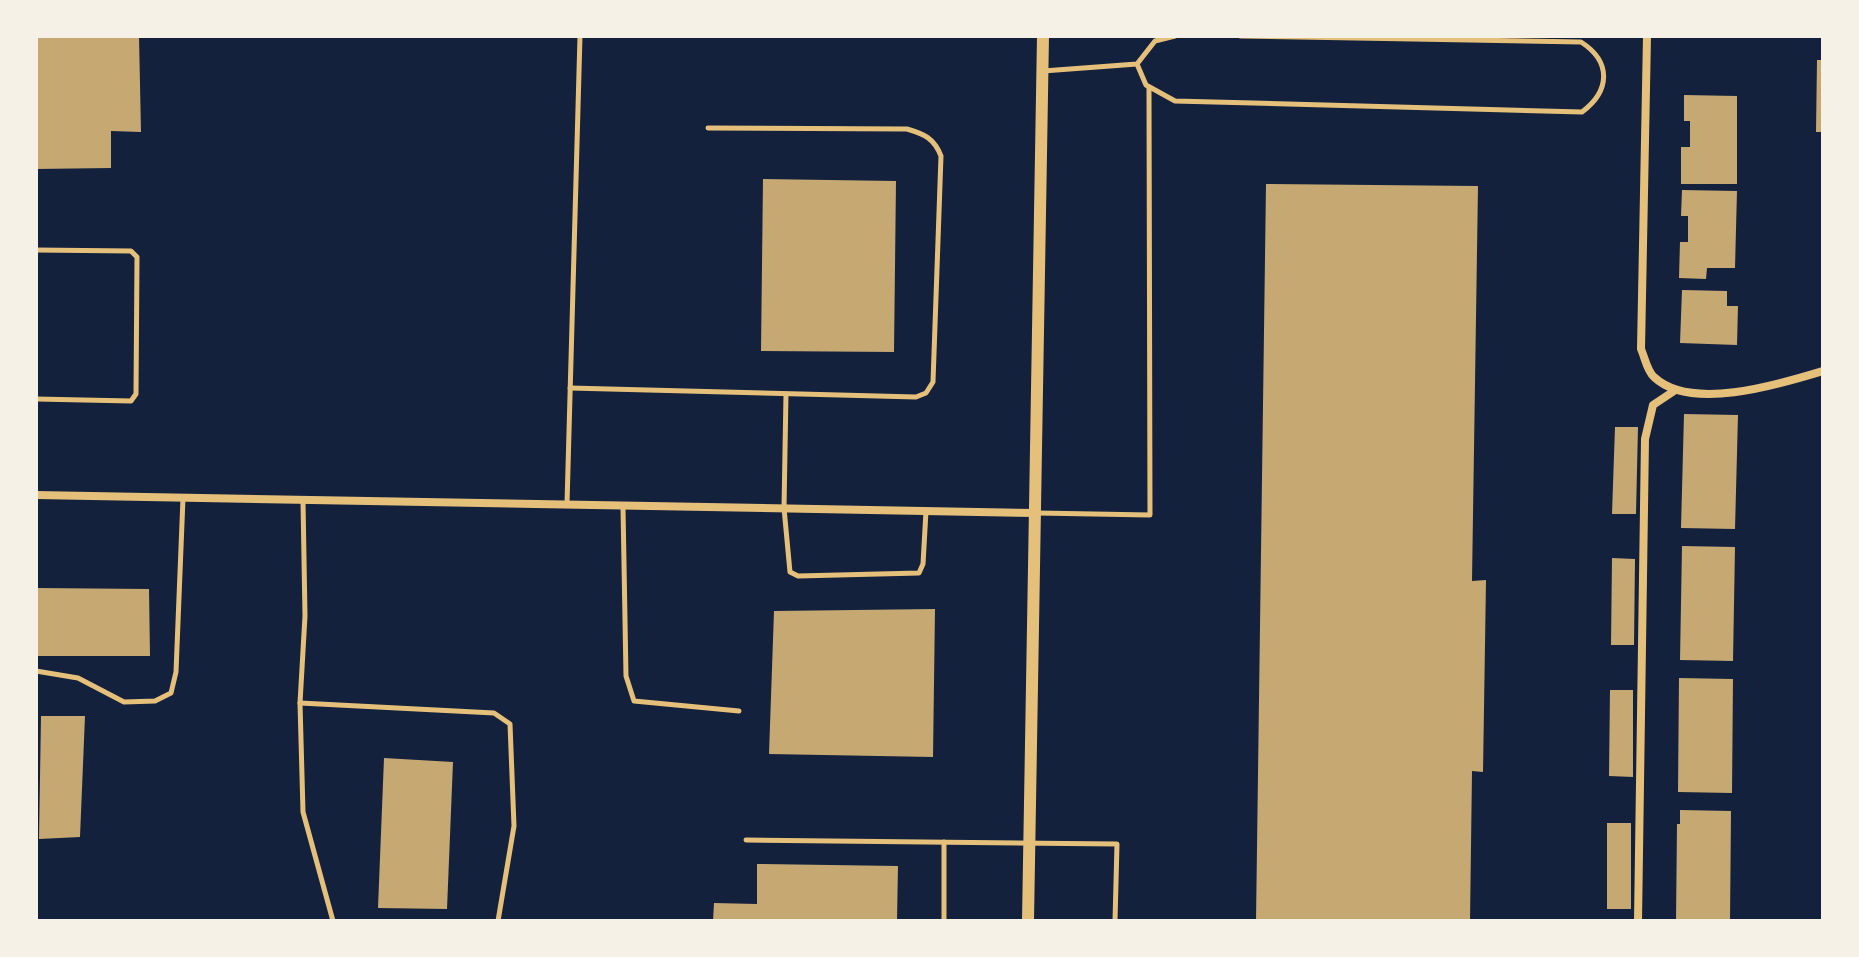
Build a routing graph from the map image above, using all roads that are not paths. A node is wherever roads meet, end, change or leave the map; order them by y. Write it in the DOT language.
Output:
graph roads {
  1 [pos="580,36"];
  2 [pos="1043,36"];
  3 [pos="1175,36"];
  4 [pos="1240,36"];
  5 [pos="1647,36"];
  6 [pos="1137,64"];
  7 [pos="1042,71"];
  8 [pos="1149,88"];
  9 [pos="708,128"];
  10 [pos="36,250"];
  11 [pos="1823,371"];
  12 [pos="570,388"];
  13 [pos="1674,391"];
  14 [pos="786,394"];
  15 [pos="36,399"];
  16 [pos="36,495"];
  17 [pos="183,498"];
  18 [pos="303,500"];
  19 [pos="567,505"];
  20 [pos="623,506"];
  21 [pos="784,508"];
  22 [pos="926,511"];
  23 [pos="1036,513"];
  24 [pos="36,671"];
  25 [pos="300,703"];
  26 [pos="739,711"];
  27 [pos="746,840"];
  28 [pos="944,842"];
  29 [pos="1029,844"];
  30 [pos="333,921"];
  31 [pos="498,921"];
  32 [pos="944,921"];
  33 [pos="1028,921"];
  34 [pos="1115,921"];
  35 [pos="1638,921"];
  1 -- 12 [label="lane"];
  2 -- 7 [label="street"];
  3 -- 6 [label="lane"];
  4 -- 8 [label="lane"];
  5 -- 13 [label="street"];
  6 -- 7 [label="lane"];
  6 -- 8 [label="lane"];
  7 -- 23 [label="street"];
  8 -- 23 [label="lane"];
  9 -- 14 [label="lane"];
  10 -- 15 [label="lane"];
  11 -- 13 [label="street"];
  12 -- 14 [label="lane"];
  12 -- 19 [label="lane"];
  13 -- 35 [label="street"];
  14 -- 21 [label="lane"];
  16 -- 17 [label="street"];
  17 -- 18 [label="street"];
  17 -- 24 [label="lane"];
  18 -- 19 [label="street"];
  18 -- 25 [label="lane"];
  19 -- 20 [label="street"];
  20 -- 21 [label="street"];
  20 -- 26 [label="lane"];
  21 -- 22 [label="street"];
  21 -- 22 [label="lane"];
  22 -- 23 [label="street"];
  23 -- 29 [label="street"];
  25 -- 30 [label="lane"];
  25 -- 31 [label="lane"];
  27 -- 28 [label="lane"];
  28 -- 29 [label="lane"];
  28 -- 32 [label="lane"];
  29 -- 33 [label="street"];
  29 -- 34 [label="lane"];
}
